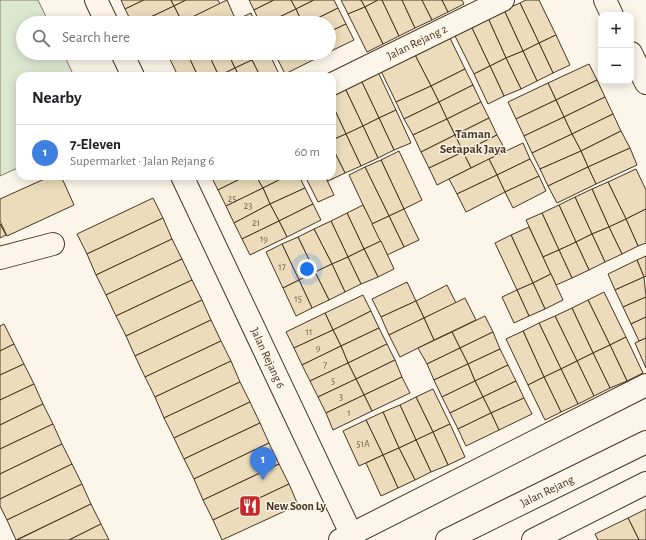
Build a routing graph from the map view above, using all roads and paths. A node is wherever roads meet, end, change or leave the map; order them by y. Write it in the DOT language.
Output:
graph roads {
  1 [pos="96,0"];
  2 [pos="503,0"];
  3 [pos="605,0"];
  4 [pos="611,12"];
  5 [pos="104,16"];
  6 [pos="634,59"];
  7 [pos="125,60"];
  8 [pos="131,72"];
  9 [pos="336,82"];
  10 [pos="646,83"];
  11 [pos="184,180"];
  12 [pos="52,244"];
  13 [pos="0,258"];
  14 [pos="646,385"];
  15 [pos="646,442"];
  16 [pos="646,483"];
  17 [pos="474,534"];
  18 [pos="348,538"];
  19 [pos="447,540"];
  20 [pos="532,540"];
  1 -- 5 [label="street"];
  2 -- 9 [label="street, Jalan Rejang 2"];
  3 -- 4 [label="street"];
  6 -- 10 [label="street"];
  7 -- 8 [label="street"];
  11 -- 18 [label="street, Jalan Rejang 6"];
  12 -- 13 [label="street"];
  14 -- 18 [label="street"];
  15 -- 17 [label="street, Jalan Rejang"];
  16 -- 20 [label="street"];
  17 -- 19 [label="street, Jalan Rejang"];
}
